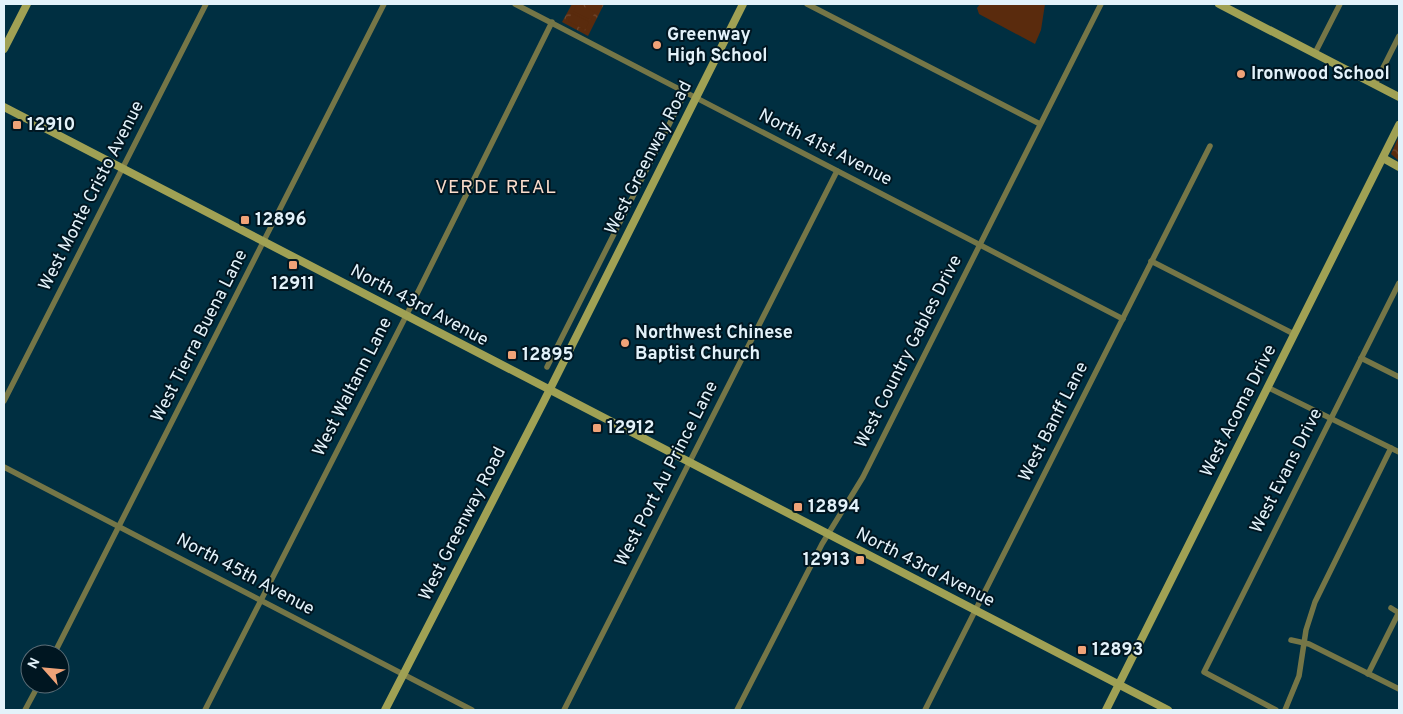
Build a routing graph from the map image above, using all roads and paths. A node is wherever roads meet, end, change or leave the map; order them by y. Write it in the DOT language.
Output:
graph roads {
  1 [pos="27,4"];
  2 [pos="206,4"];
  3 [pos="384,4"];
  4 [pos="515,4"];
  5 [pos="743,4"];
  6 [pos="807,4"];
  7 [pos="1101,4"];
  8 [pos="1219,4"];
  9 [pos="1340,4"];
  10 [pos="552,22"];
  11 [pos="1399,36"];
  12 [pos="4,49"];
  13 [pos="1315,53"];
  14 [pos="1375,84"];
  15 [pos="685,93"];
  16 [pos="1399,97"];
  17 [pos="696,99"];
  18 [pos="4,106"];
  19 [pos="1040,124"];
  20 [pos="1399,125"];
  21 [pos="1210,146"];
  22 [pos="1383,158"];
  23 [pos="1399,166"];
  24 [pos="124,168"];
  25 [pos="837,171"];
  26 [pos="265,242"];
  27 [pos="980,245"];
  28 [pos="1151,261"];
  29 [pos="1399,283"];
  30 [pos="406,316"];
  31 [pos="1123,318"];
  32 [pos="1294,334"];
  33 [pos="557,346"];
  34 [pos="568,352"];
  35 [pos="1361,358"];
  36 [pos="547,367"];
  37 [pos="1399,377"];
  38 [pos="1268,387"];
  39 [pos="549,391"];
  40 [pos="4,401"];
  41 [pos="1331,418"];
  42 [pos="1391,448"];
  43 [pos="1399,452"];
  44 [pos="690,464"];
  45 [pos="4,467"];
  46 [pos="119,526"];
  47 [pos="828,535"];
  48 [pos="260,601"];
  49 [pos="1391,608"];
  50 [pos="976,611"];
  51 [pos="1399,613"];
  52 [pos="1291,640"];
  53 [pos="1304,642"];
  54 [pos="59,644"];
  55 [pos="403,674"];
  56 [pos="1368,674"];
  57 [pos="1119,685"];
  58 [pos="1399,689"];
  59 [pos="34,694"];
  60 [pos="25,710"];
  61 [pos="204,710"];
  62 [pos="385,710"];
  63 [pos="472,710"];
  64 [pos="564,710"];
  65 [pos="737,710"];
  66 [pos="925,710"];
  67 [pos="1106,710"];
  68 [pos="1168,710"];
  69 [pos="1276,710"];
  70 [pos="1286,710"];
  1 -- 12 [label="main road"];
  2 -- 24 [label="street, West Monte Cristo Avenue"];
  3 -- 26 [label="street, West Tierra Buena Lane"];
  4 -- 10 [label="street, North 41st Avenue"];
  5 -- 17 [label="main road, West Greenway Road"];
  6 -- 19 [label="street"];
  7 -- 19 [label="street, West Country Gables Drive"];
  8 -- 13 [label="main road"];
  9 -- 13 [label="street"];
  10 -- 15 [label="street, North 41st Avenue"];
  10 -- 30 [label="street, West Waltann Lane"];
  11 -- 14 [label="street"];
  13 -- 14 [label="main road"];
  14 -- 16 [label="main road"];
  15 -- 17 [label="street, North 41st Avenue"];
  15 -- 33 [label="street, West Greenway Road"];
  17 -- 25 [label="street, North 41st Avenue"];
  17 -- 34 [label="main road, West Greenway Road"];
  18 -- 24 [label="main road, North 43rd Avenue"];
  19 -- 27 [label="street, West Country Gables Drive"];
  20 -- 22 [label="main road, West Acoma Drive"];
  21 -- 28 [label="street, West Banff Lane"];
  22 -- 23 [label="main road"];
  22 -- 32 [label="main road, West Acoma Drive"];
  24 -- 26 [label="main road, North 43rd Avenue"];
  24 -- 40 [label="street, West Monte Cristo Avenue"];
  25 -- 27 [label="street, North 41st Avenue"];
  25 -- 44 [label="street, West Port Au Prince Lane"];
  26 -- 30 [label="main road, North 43rd Avenue"];
  26 -- 46 [label="street, West Tierra Buena Lane"];
  27 -- 31 [label="street, North 41st Avenue"];
  27 -- 47 [label="street, West Country Gables Drive"];
  28 -- 31 [label="street, West Banff Lane"];
  28 -- 32 [label="street"];
  29 -- 35 [label="street, West Evans Drive"];
  30 -- 39 [label="main road, North 43rd Avenue"];
  30 -- 48 [label="street, West Waltann Lane"];
  31 -- 50 [label="street, West Banff Lane"];
  32 -- 38 [label="main road, West Acoma Drive"];
  33 -- 34 [label="street"];
  33 -- 36 [label="street, West Greenway Road"];
  34 -- 39 [label="main road, West Greenway Road"];
  35 -- 37 [label="street"];
  35 -- 41 [label="street, West Evans Drive"];
  38 -- 41 [label="street"];
  38 -- 57 [label="main road, West Acoma Drive"];
  39 -- 44 [label="main road, North 43rd Avenue"];
  39 -- 55 [label="main road, West Greenway Road"];
  41 -- 42 [label="street"];
  41 -- 69 [label="street, West Evans Drive"];
  42 -- 43 [label="street"];
  42 -- 53 [label="street"];
  44 -- 47 [label="main road, North 43rd Avenue"];
  44 -- 64 [label="street, West Port Au Prince Lane"];
  45 -- 46 [label="street, North 45th Avenue"];
  46 -- 48 [label="street, North 45th Avenue"];
  46 -- 54 [label="street, West Tierra Buena Lane"];
  47 -- 50 [label="main road, North 43rd Avenue"];
  47 -- 65 [label="street, West Country Gables Drive"];
  48 -- 55 [label="street, North 45th Avenue"];
  48 -- 61 [label="street, West Waltann Lane"];
  49 -- 51 [label="street"];
  50 -- 57 [label="main road, North 43rd Avenue"];
  50 -- 66 [label="street, West Banff Lane"];
  51 -- 56 [label="street"];
  52 -- 53 [label="street"];
  53 -- 56 [label="street"];
  53 -- 70 [label="street"];
  55 -- 62 [label="main road, West Greenway Road"];
  55 -- 63 [label="street, North 45th Avenue"];
  56 -- 58 [label="street"];
  57 -- 67 [label="main road, West Acoma Drive"];
  57 -- 68 [label="main road, North 43rd Avenue"];
  59 -- 60 [label="street"];
}
